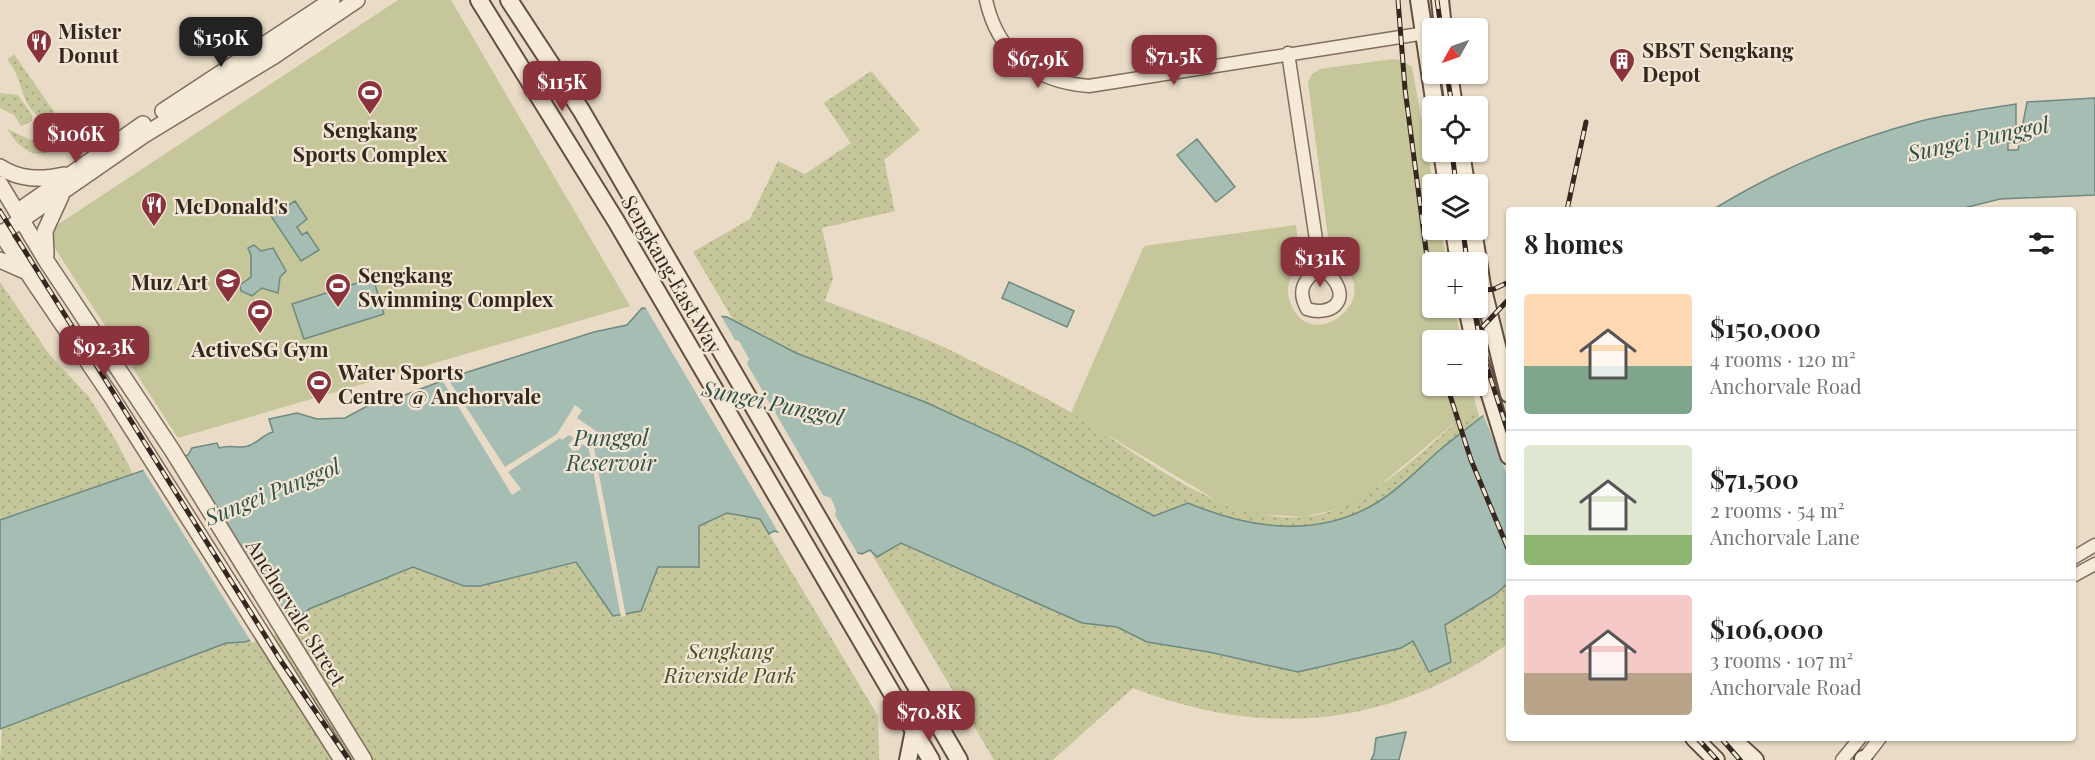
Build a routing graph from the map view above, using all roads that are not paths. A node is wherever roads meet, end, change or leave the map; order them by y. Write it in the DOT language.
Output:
graph roads {
  1 [pos="332,0"];
  2 [pos="357,0"];
  3 [pos="510,0"];
  4 [pos="986,0"];
  5 [pos="1419,0"];
  6 [pos="1440,0"];
  7 [pos="480,2"];
  8 [pos="1424,18"];
  9 [pos="1442,18"];
  10 [pos="1422,33"];
  11 [pos="1288,53"];
  12 [pos="0,167"];
  13 [pos="67,175"];
  14 [pos="0,183"];
  15 [pos="64,191"];
  16 [pos="19,216"];
  17 [pos="0,232"];
  18 [pos="1475,240"];
  19 [pos="0,260"];
  20 [pos="47,262"];
  21 [pos="1320,266"];
  22 [pos="27,272"];
  23 [pos="1506,384"];
  24 [pos="1488,394"];
  25 [pos="1506,447"];
  26 [pos="2095,545"];
  27 [pos="2076,556"];
  28 [pos="2095,564"];
  29 [pos="2076,574"];
  30 [pos="911,725"];
  31 [pos="1697,741"];
  32 [pos="1734,741"];
  33 [pos="1858,741"];
  34 [pos="1878,741"];
  35 [pos="342,760"];
  36 [pos="364,760"];
  37 [pos="908,760"];
  38 [pos="931,760"];
  39 [pos="959,760"];
  40 [pos="1716,760"];
  41 [pos="1755,760"];
  42 [pos="1842,760"];
  43 [pos="1863,760"];
  1 -- 13 [label="street"];
  2 -- 15 [label="street"];
  3 -- 39 [label="main road, Sengkang East Way"];
  4 -- 11 [label="street"];
  5 -- 8 [label="main road"];
  6 -- 9 [label="main road"];
  7 -- 30 [label="main road, Sengkang East Way"];
  10 -- 11 [label="street"];
  11 -- 21 [label="street"];
  12 -- 13 [label="street"];
  13 -- 16 [label="street"];
  14 -- 16 [label="street, Anchorvale Street"];
  15 -- 16 [label="street"];
  15 -- 20 [label="street"];
  16 -- 17 [label="street"];
  16 -- 20 [label="street, Anchorvale Street"];
  17 -- 22 [label="street, Anchorvale Street"];
  18 -- 23 [label="main road"];
  19 -- 22 [label="street"];
  20 -- 36 [label="street, Anchorvale Street"];
  22 -- 35 [label="street, Anchorvale Street"];
  24 -- 25 [label="main road"];
  26 -- 27 [label="street"];
  28 -- 29 [label="street"];
  30 -- 37 [label="main road"];
  30 -- 38 [label="main road, Sengkang East Way"];
  31 -- 40 [label="main road"];
  32 -- 41 [label="main road"];
  33 -- 42 [label="street"];
  34 -- 43 [label="street"];
}
